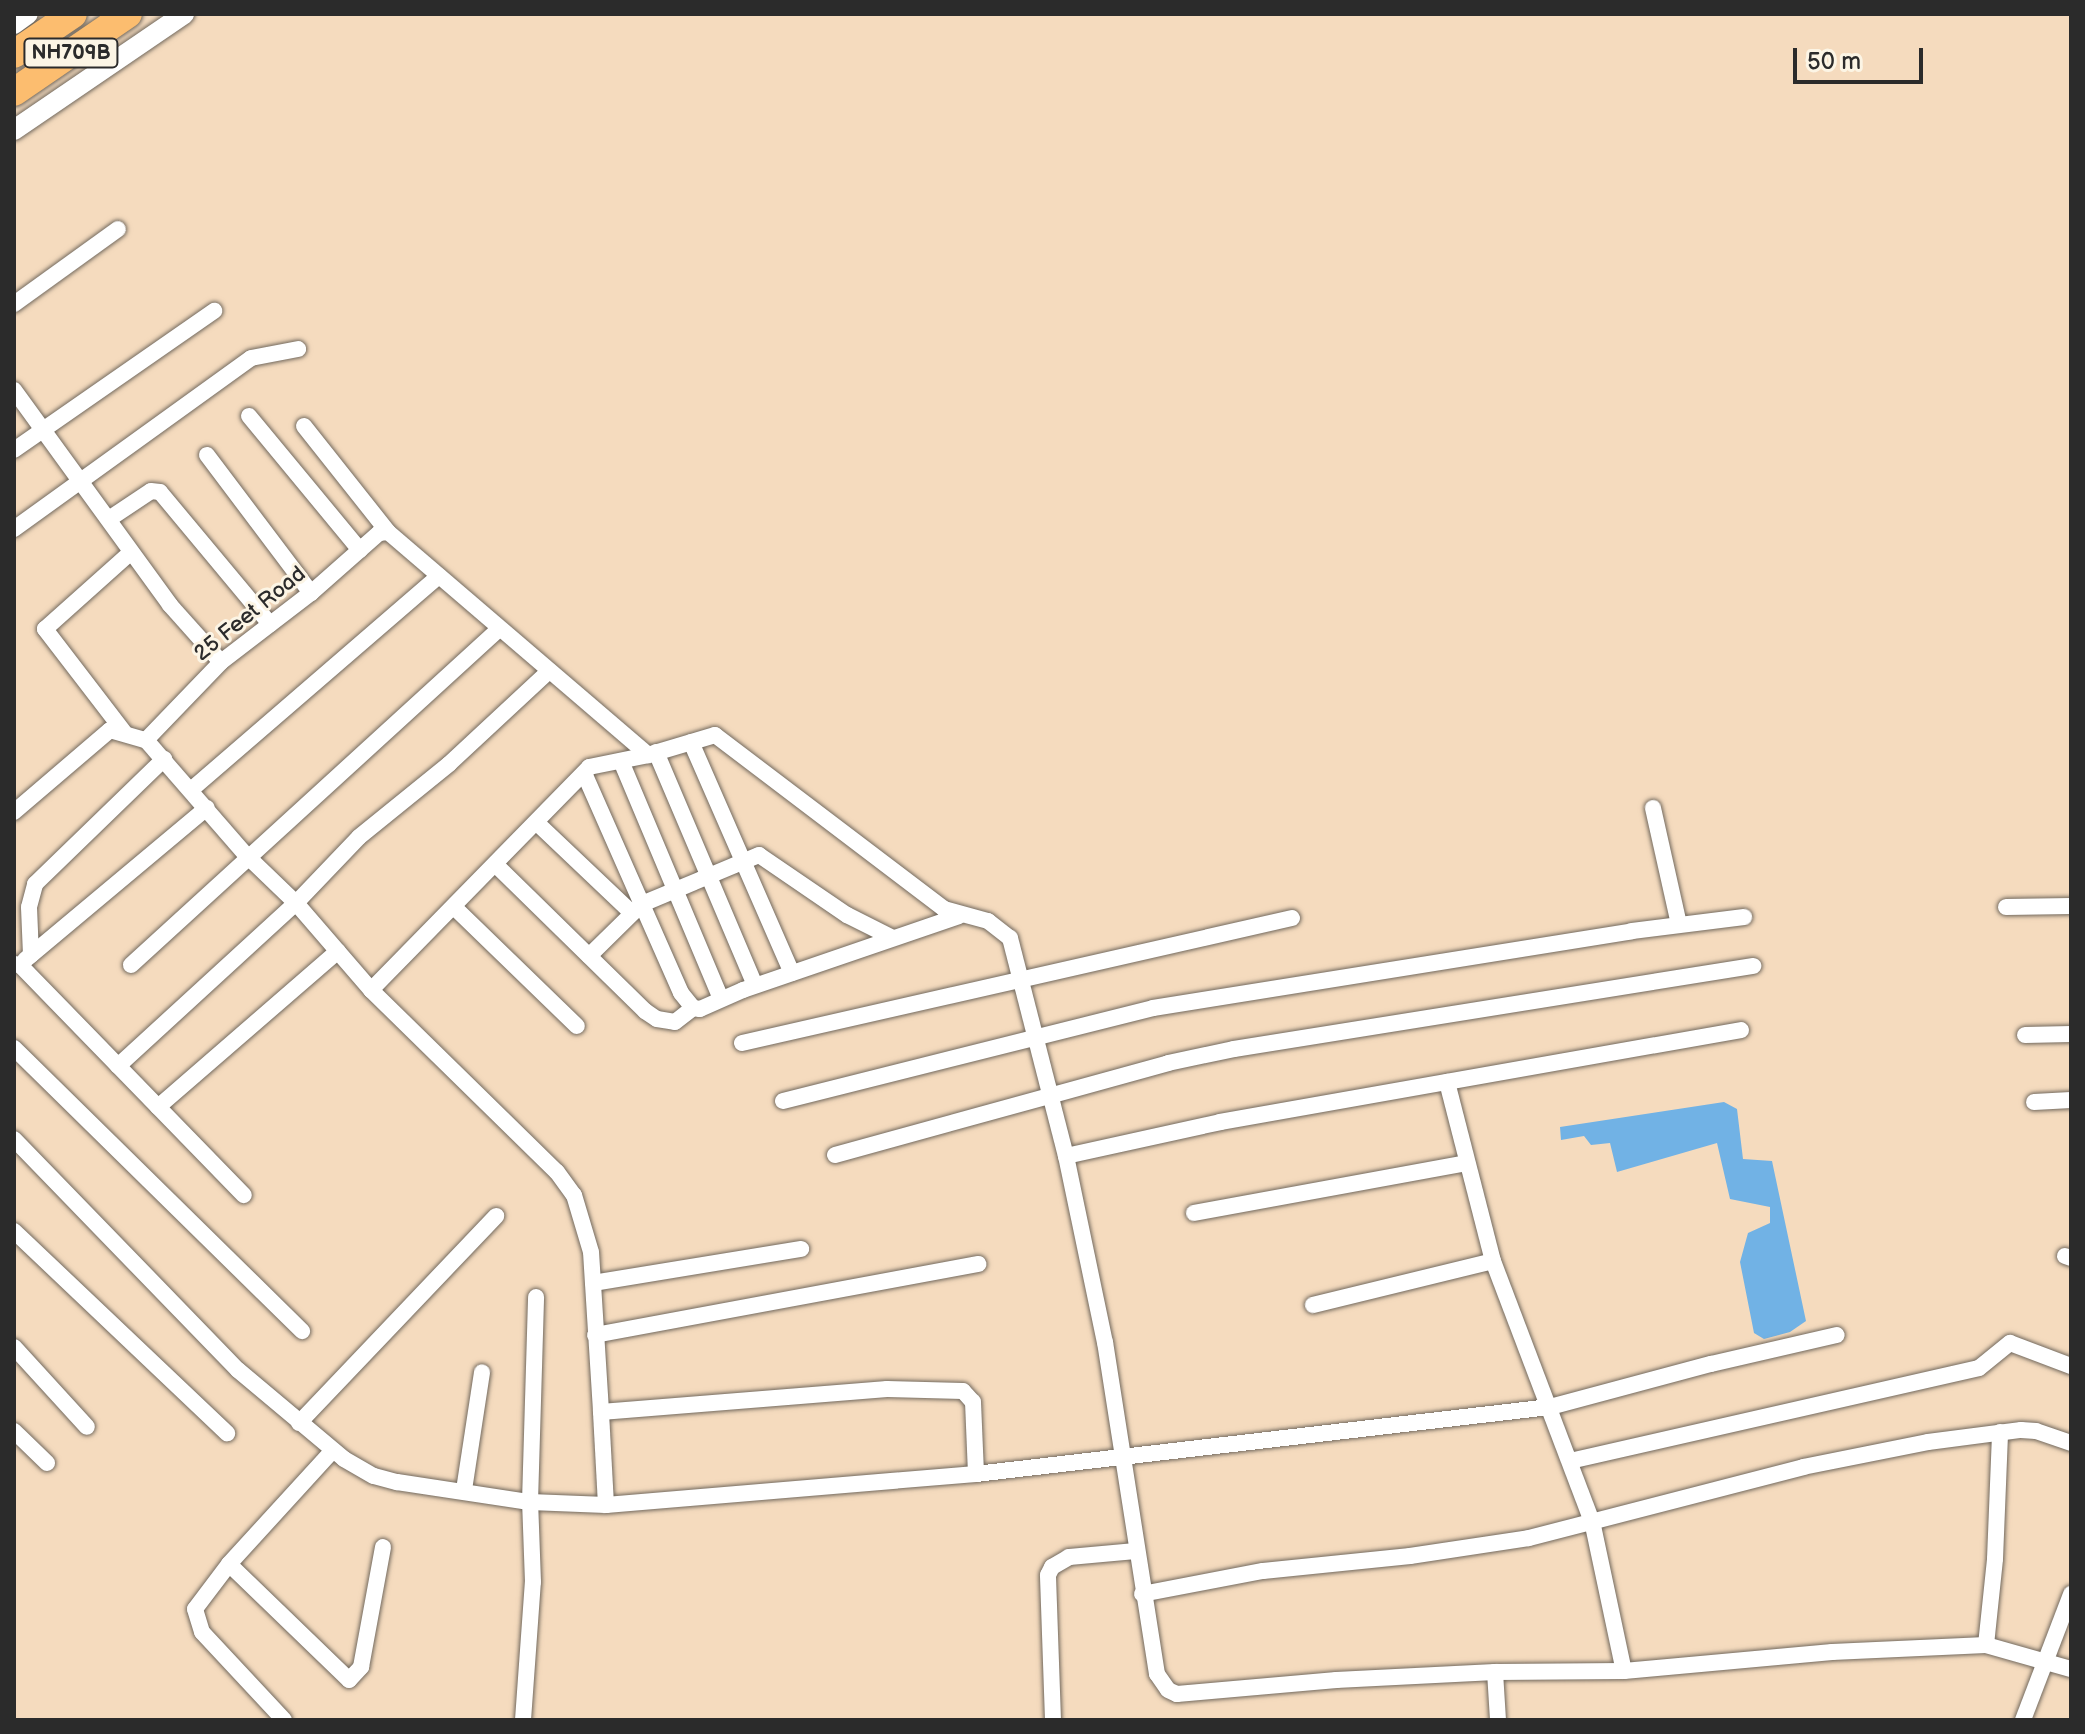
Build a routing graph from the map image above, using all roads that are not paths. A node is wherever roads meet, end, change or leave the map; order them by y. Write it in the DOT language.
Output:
graph roads {
  1 [pos="28,14"];
  2 [pos="73,14"];
  3 [pos="128,14"];
  4 [pos="184,14"];
  5 [pos="14,24"];
  6 [pos="14,54"];
  7 [pos="14,92"];
  8 [pos="14,130"];
  9 [pos="118,229"];
  10 [pos="14,304"];
  11 [pos="214,311"];
  12 [pos="298,349"];
  13 [pos="14,390"];
  14 [pos="249,416"];
  15 [pos="304,426"];
  16 [pos="44,430"];
  17 [pos="14,450"];
  18 [pos="207,455"];
  19 [pos="81,481"];
  20 [pos="109,519"];
  21 [pos="14,529"];
  22 [pos="388,532"];
  23 [pos="360,550"];
  24 [pos="131,552"];
  25 [pos="439,576"];
  26 [pos="311,593"];
  27 [pos="270,624"];
  28 [pos="498,630"];
  29 [pos="221,662"];
  30 [pos="549,671"];
  31 [pos="124,732"];
  32 [pos="146,740"];
  33 [pos="691,742"];
  34 [pos="652,754"];
  35 [pos="164,759"];
  36 [pos="621,761"];
  37 [pos="584,773"];
  38 [pos="192,789"];
  39 [pos="207,808"];
  40 [pos="1653,808"];
  41 [pos="14,812"];
  42 [pos="537,823"];
  43 [pos="250,859"];
  44 [pos="741,862"];
  45 [pos="496,865"];
  46 [pos="710,876"];
  47 [pos="676,890"];
  48 [pos="296,903"];
  49 [pos="2071,906"];
  50 [pos="454,907"];
  51 [pos="2006,907"];
  52 [pos="637,909"];
  53 [pos="959,916"];
  54 [pos="1744,917"];
  55 [pos="1292,918"];
  56 [pos="1679,924"];
  57 [pos="893,938"];
  58 [pos="338,951"];
  59 [pos="589,956"];
  60 [pos="20,963"];
  61 [pos="131,965"];
  62 [pos="1753,966"];
  63 [pos="792,973"];
  64 [pos="1022,980"];
  65 [pos="755,985"];
  66 [pos="371,990"];
  67 [pos="721,999"];
  68 [pos="693,1008"];
  69 [pos="577,1026"];
  70 [pos="1741,1030"];
  71 [pos="2071,1034"];
  72 [pos="2025,1035"];
  73 [pos="1038,1039"];
  74 [pos="742,1043"];
  75 [pos="14,1048"];
  76 [pos="118,1066"];
  77 [pos="1447,1082"];
  78 [pos="1051,1095"];
  79 [pos="2071,1100"];
  80 [pos="783,1101"];
  81 [pos="2034,1102"];
  82 [pos="158,1107"];
  83 [pos="14,1139"];
  84 [pos="835,1155"];
  85 [pos="1066,1156"];
  86 [pos="1466,1163"];
  87 [pos="244,1195"];
  88 [pos="1194,1213"];
  89 [pos="496,1216"];
  90 [pos="14,1231"];
  91 [pos="801,1249"];
  92 [pos="1493,1261"];
  93 [pos="978,1264"];
  94 [pos="593,1283"];
  95 [pos="536,1297"];
  96 [pos="1313,1305"];
  97 [pos="302,1331"];
  98 [pos="595,1335"];
  99 [pos="1837,1335"];
  100 [pos="14,1347"];
  101 [pos="2071,1366"];
  102 [pos="482,1372"];
  103 [pos="1550,1407"];
  104 [pos="601,1412"];
  105 [pos="299,1423"];
  106 [pos="87,1427"];
  107 [pos="14,1431"];
  108 [pos="2000,1432"];
  109 [pos="227,1433"];
  110 [pos="2071,1443"];
  111 [pos="333,1450"];
  112 [pos="1122,1454"];
  113 [pos="1570,1461"];
  114 [pos="47,1463"];
  115 [pos="976,1474"];
  116 [pos="464,1490"];
  117 [pos="530,1502"];
  118 [pos="606,1505"];
  119 [pos="1592,1521"];
  120 [pos="383,1547"];
  121 [pos="1136,1551"];
  122 [pos="229,1564"];
  123 [pos="1142,1594"];
  124 [pos="2071,1594"];
  125 [pos="1986,1645"];
  126 [pos="2047,1660"];
  127 [pos="2071,1669"];
  128 [pos="1624,1671"];
  129 [pos="1495,1672"];
  130 [pos="284,1720"];
  131 [pos="523,1720"];
  132 [pos="1053,1720"];
  133 [pos="1498,1720"];
  134 [pos="2023,1720"];
  1 -- 5 [label="street"];
  2 -- 6 [label="highway, NH709B"];
  3 -- 7 [label="highway, NH709B"];
  4 -- 8 [label="street"];
  9 -- 10 [label="street"];
  11 -- 16 [label="street"];
  12 -- 19 [label="street"];
  13 -- 16 [label="street"];
  14 -- 23 [label="street"];
  15 -- 22 [label="street"];
  16 -- 17 [label="street"];
  16 -- 19 [label="street"];
  18 -- 26 [label="street"];
  19 -- 20 [label="street"];
  19 -- 21 [label="street"];
  20 -- 24 [label="street"];
  20 -- 27 [label="street"];
  22 -- 23 [label="street, 25 Feet Road"];
  22 -- 25 [label="street"];
  23 -- 26 [label="street, 25 Feet Road"];
  24 -- 29 [label="street"];
  24 -- 31 [label="street"];
  25 -- 28 [label="street"];
  25 -- 38 [label="street"];
  26 -- 27 [label="street, 25 Feet Road"];
  27 -- 29 [label="street, 25 Feet Road"];
  28 -- 30 [label="street"];
  28 -- 43 [label="street"];
  29 -- 32 [label="street, 25 Feet Road"];
  30 -- 34 [label="street"];
  30 -- 48 [label="street"];
  31 -- 32 [label="street"];
  31 -- 41 [label="street"];
  32 -- 35 [label="street"];
  33 -- 34 [label="street"];
  33 -- 44 [label="street"];
  33 -- 53 [label="street"];
  34 -- 36 [label="street"];
  34 -- 46 [label="street"];
  35 -- 38 [label="street"];
  35 -- 60 [label="street"];
  36 -- 37 [label="street"];
  36 -- 47 [label="street"];
  37 -- 42 [label="street"];
  37 -- 52 [label="street"];
  38 -- 39 [label="street"];
  39 -- 43 [label="street"];
  39 -- 60 [label="street"];
  40 -- 56 [label="street"];
  42 -- 45 [label="street"];
  42 -- 52 [label="street"];
  43 -- 48 [label="street"];
  43 -- 61 [label="street"];
  44 -- 46 [label="street"];
  44 -- 57 [label="street"];
  44 -- 63 [label="street"];
  45 -- 50 [label="street"];
  45 -- 59 [label="street"];
  46 -- 47 [label="street"];
  46 -- 65 [label="street"];
  47 -- 52 [label="street"];
  47 -- 67 [label="street"];
  48 -- 58 [label="street"];
  48 -- 76 [label="street"];
  49 -- 51 [label="street"];
  50 -- 66 [label="street"];
  50 -- 69 [label="street"];
  52 -- 59 [label="street"];
  52 -- 68 [label="street"];
  53 -- 57 [label="street"];
  53 -- 64 [label="street"];
  54 -- 56 [label="street"];
  55 -- 64 [label="street"];
  56 -- 73 [label="street"];
  57 -- 63 [label="street"];
  58 -- 66 [label="street"];
  58 -- 82 [label="street"];
  59 -- 68 [label="street"];
  60 -- 76 [label="street"];
  62 -- 78 [label="street"];
  63 -- 65 [label="street"];
  64 -- 73 [label="street"];
  64 -- 74 [label="street"];
  65 -- 67 [label="street"];
  66 -- 94 [label="street"];
  67 -- 68 [label="street"];
  70 -- 77 [label="street"];
  71 -- 72 [label="street"];
  73 -- 78 [label="street"];
  73 -- 80 [label="street"];
  75 -- 97 [label="street"];
  76 -- 82 [label="street"];
  77 -- 85 [label="street"];
  77 -- 86 [label="street"];
  78 -- 84 [label="street"];
  78 -- 85 [label="street"];
  79 -- 81 [label="street"];
  82 -- 87 [label="street"];
  83 -- 105 [label="street"];
  85 -- 112 [label="street"];
  86 -- 88 [label="street"];
  86 -- 92 [label="street"];
  89 -- 105 [label="street"];
  90 -- 109 [label="street"];
  91 -- 94 [label="street"];
  92 -- 96 [label="street"];
  92 -- 103 [label="street"];
  93 -- 98 [label="street"];
  94 -- 98 [label="street"];
  95 -- 117 [label="street"];
  98 -- 104 [label="street"];
  99 -- 103 [label="street"];
  100 -- 106 [label="street"];
  101 -- 113 [label="street"];
  102 -- 116 [label="street"];
  103 -- 112 [label="street"];
  103 -- 113 [label="street"];
  104 -- 115 [label="street"];
  104 -- 118 [label="street"];
  105 -- 111 [label="street"];
  107 -- 114 [label="street"];
  108 -- 110 [label="street"];
  108 -- 119 [label="street"];
  108 -- 125 [label="street"];
  111 -- 116 [label="street"];
  111 -- 122 [label="street"];
  112 -- 115 [label="street"];
  112 -- 121 [label="street"];
  113 -- 119 [label="street"];
  115 -- 118 [label="street"];
  116 -- 117 [label="street"];
  117 -- 118 [label="street"];
  117 -- 131 [label="street"];
  119 -- 123 [label="street"];
  119 -- 128 [label="street"];
  120 -- 122 [label="street"];
  121 -- 123 [label="street"];
  121 -- 132 [label="street"];
  122 -- 130 [label="street"];
  123 -- 129 [label="street"];
  124 -- 126 [label="street"];
  125 -- 126 [label="street"];
  125 -- 128 [label="street"];
  126 -- 127 [label="street"];
  126 -- 134 [label="street"];
  128 -- 129 [label="street"];
  129 -- 133 [label="street"];
}
